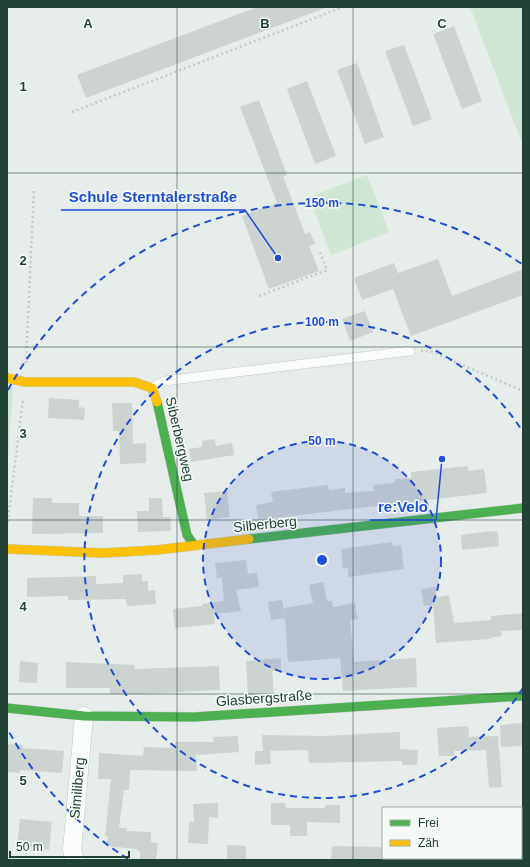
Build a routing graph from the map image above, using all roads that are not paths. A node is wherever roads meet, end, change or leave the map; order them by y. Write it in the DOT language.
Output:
graph roads {
  1 [pos="410,351"];
  2 [pos="7,378"];
  3 [pos="152,388"];
  4 [pos="523,508"];
  5 [pos="194,544"];
  6 [pos="9,549"];
  7 [pos="523,696"];
  8 [pos="7,708"];
  9 [pos="84,716"];
  10 [pos="75,860"];
  1 -- 3 [label="lane"];
  2 -- 3 [label="street, Siberbergweg"];
  3 -- 5 [label="street, Siberbergweg"];
  4 -- 5 [label="street, Silberberg"];
  5 -- 6 [label="street, Silberberg"];
  7 -- 9 [label="street, Glasbergstraße"];
  8 -- 9 [label="street, Glasbergstraße"];
  9 -- 10 [label="street, Similiberg"];
}
